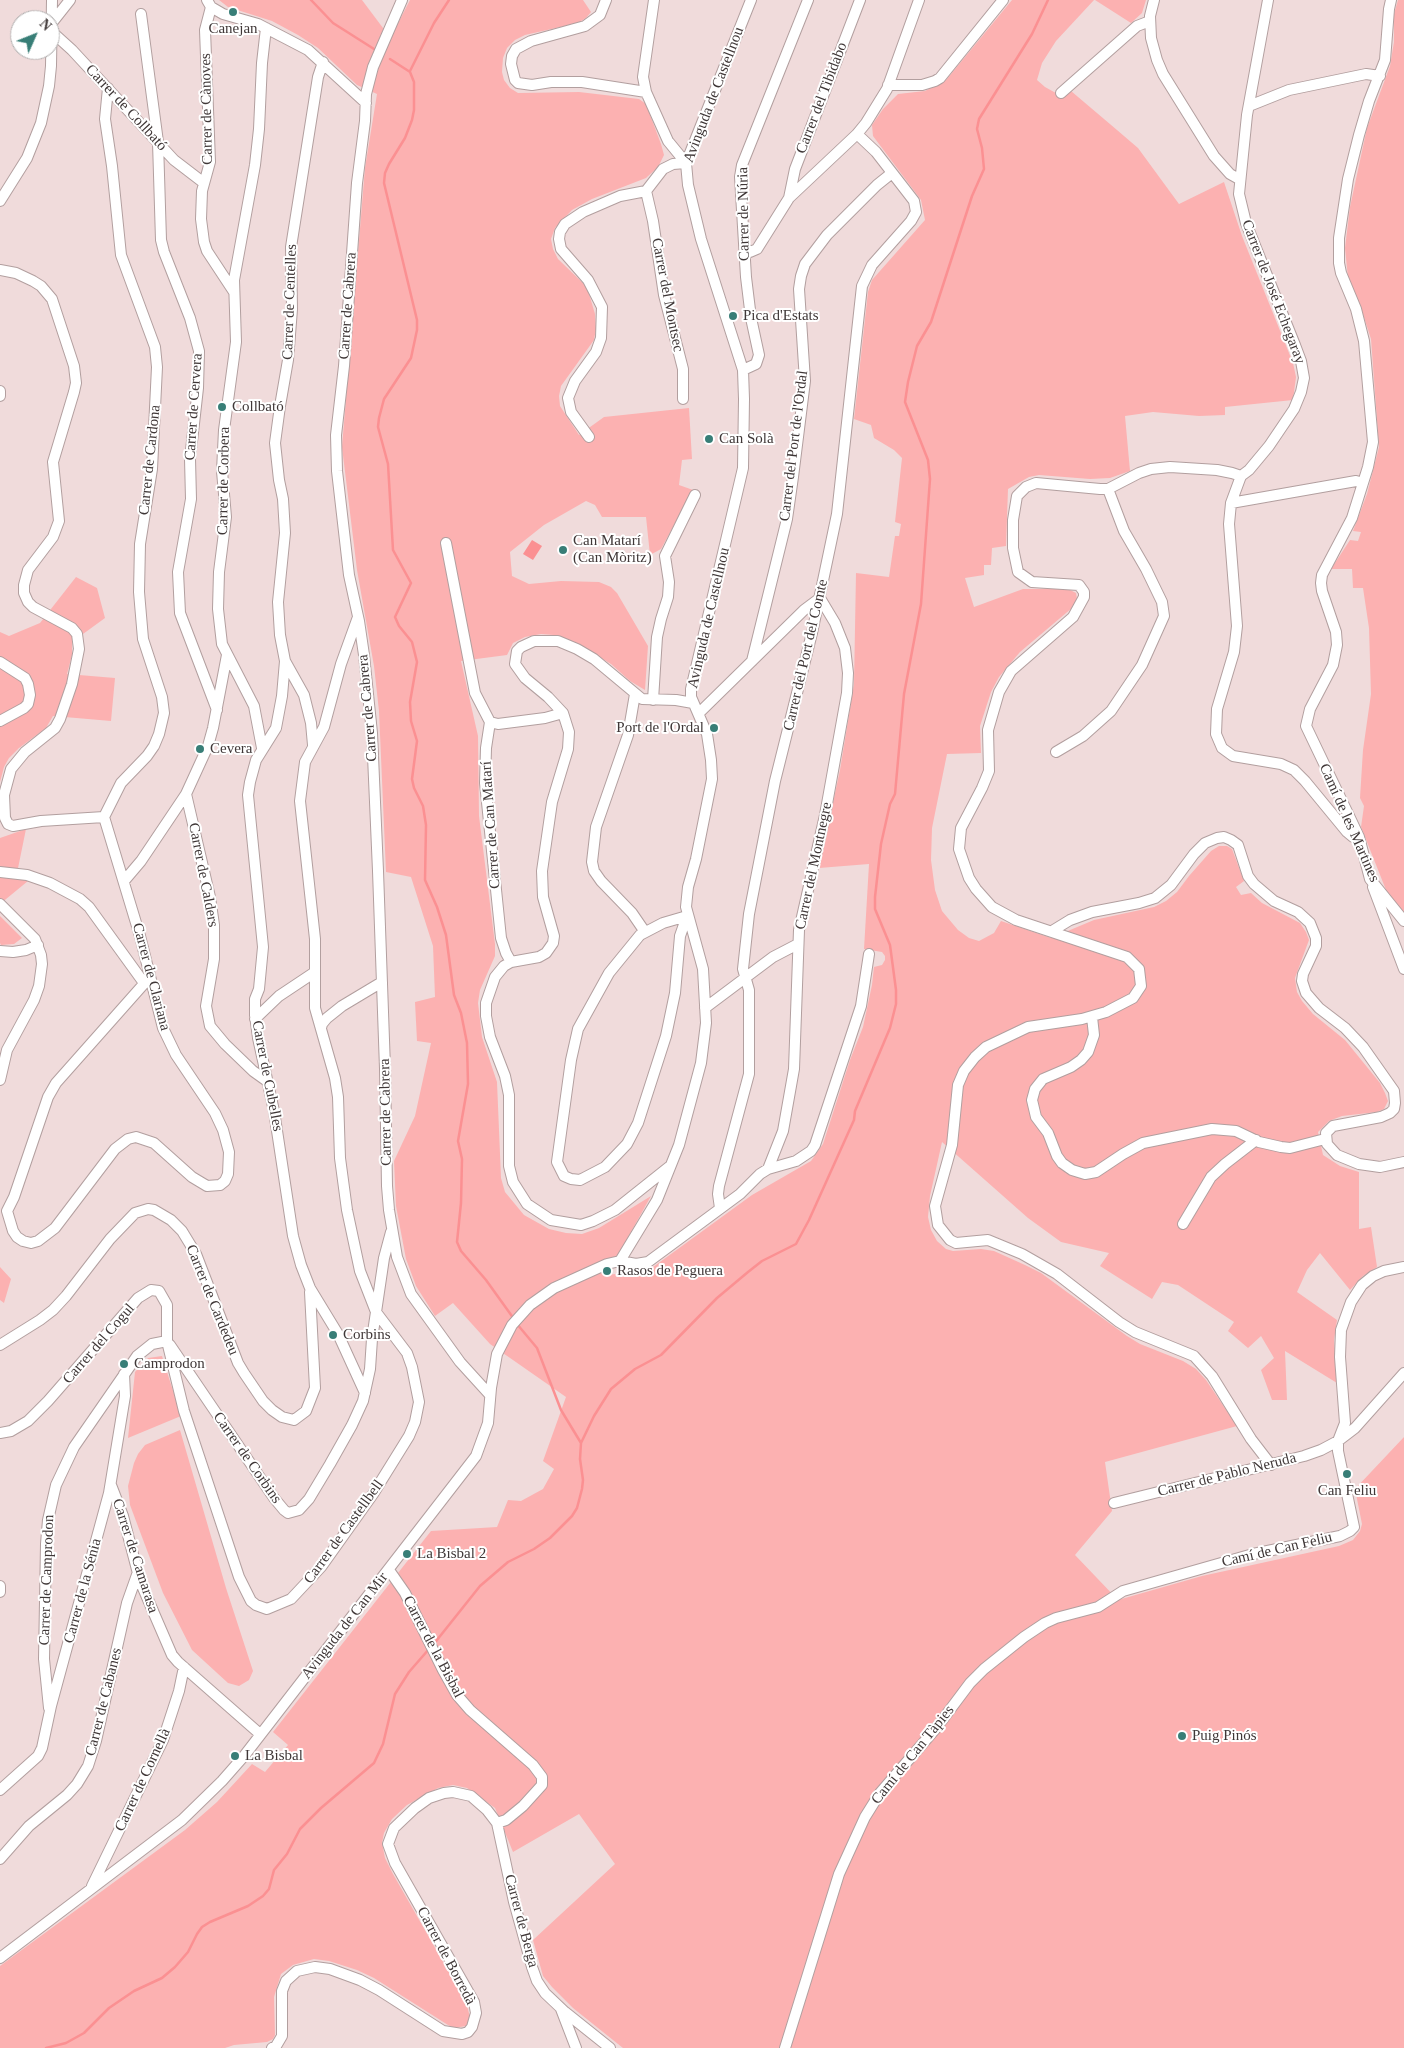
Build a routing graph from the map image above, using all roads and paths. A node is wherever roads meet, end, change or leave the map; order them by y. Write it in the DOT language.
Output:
graph roads {
  1 [pos="70,0"];
  2 [pos="402,0"];
  3 [pos="654,0"];
  4 [pos="751,0"];
  5 [pos="808,0"];
  6 [pos="860,0"];
  7 [pos="919,0"];
  8 [pos="1003,0"];
  9 [pos="1154,0"];
  10 [pos="1268,0"];
  11 [pos="1391,0"];
  12 [pos="603,1"];
  13 [pos="209,3"];
  14 [pos="141,14"];
  15 [pos="60,15"];
  16 [pos="1150,21"];
  17 [pos="266,28"];
  18 [pos="60,37"];
  19 [pos="50,60"];
  20 [pos="323,62"];
  21 [pos="1380,76"];
  22 [pos="888,86"];
  23 [pos="108,88"];
  24 [pos="646,92"];
  25 [pos="1061,94"];
  26 [pos="366,104"];
  27 [pos="1249,106"];
  28 [pos="857,134"];
  29 [pos="158,142"];
  30 [pos="686,163"];
  31 [pos="892,173"];
  32 [pos="1239,179"];
  33 [pos="204,183"];
  34 [pos="646,191"];
  35 [pos="789,198"];
  36 [pos="0,201"];
  37 [pos="745,248"];
  38 [pos="0,270"];
  39 [pos="234,292"];
  40 [pos="743,370"];
  41 [pos="0,391"];
  42 [pos="0,396"];
  43 [pos="683,399"];
  44 [pos="589,436"];
  45 [pos="1241,476"];
  46 [pos="1363,483"];
  47 [pos="1108,488"];
  48 [pos="695,494"];
  49 [pos="1231,503"];
  50 [pos="446,543"];
  51 [pos="820,598"];
  52 [pos="358,617"];
  53 [pos="227,655"];
  54 [pos="285,661"];
  55 [pos="0,662"];
  56 [pos="752,662"];
  57 [pos="635,694"];
  58 [pos="653,700"];
  59 [pos="694,703"];
  60 [pos="217,710"];
  61 [pos="563,713"];
  62 [pos="699,713"];
  63 [pos="0,721"];
  64 [pos="490,722"];
  65 [pos="313,745"];
  66 [pos="262,748"];
  67 [pos="1056,752"];
  68 [pos="186,794"];
  69 [pos="104,817"];
  70 [pos="1359,838"];
  71 [pos="0,872"];
  72 [pos="1370,878"];
  73 [pos="124,881"];
  74 [pos="0,904"];
  75 [pos="687,916"];
  76 [pos="1404,920"];
  77 [pos="1052,931"];
  78 [pos="645,932"];
  79 [pos="798,944"];
  80 [pos="38,945"];
  81 [pos="3,951"];
  82 [pos="869,954"];
  83 [pos="0,962"];
  84 [pos="512,962"];
  85 [pos="1404,970"];
  86 [pos="315,972"];
  87 [pos="746,979"];
  88 [pos="147,980"];
  89 [pos="382,982"];
  90 [pos="705,1008"];
  91 [pos="1092,1017"];
  92 [pos="256,1019"];
  93 [pos="321,1028"];
  94 [pos="0,1080"];
  95 [pos="267,1081"];
  96 [pos="1325,1139"];
  97 [pos="1256,1140"];
  98 [pos="1404,1162"];
  99 [pos="670,1166"];
  100 [pos="768,1169"];
  101 [pos="720,1208"];
  102 [pos="3,1210"];
  103 [pos="1183,1224"];
  104 [pos="392,1229"];
  105 [pos="620,1262"];
  106 [pos="1404,1267"];
  107 [pos="310,1288"];
  108 [pos="376,1312"];
  109 [pos="166,1341"];
  110 [pos="0,1345"];
  111 [pos="124,1374"];
  112 [pos="1404,1374"];
  113 [pos="365,1392"];
  114 [pos="490,1395"];
  115 [pos="0,1433"];
  116 [pos="1338,1441"];
  117 [pos="1270,1465"];
  118 [pos="110,1485"];
  119 [pos="1114,1504"];
  120 [pos="389,1570"];
  121 [pos="138,1572"];
  122 [pos="0,1586"];
  123 [pos="0,1592"];
  124 [pos="1115,1595"];
  125 [pos="184,1667"];
  126 [pos="50,1712"];
  127 [pos="260,1734"];
  128 [pos="0,1790"];
  129 [pos="497,1823"];
  130 [pos="0,1859"];
  131 [pos="91,1889"];
  132 [pos="0,1958"];
  133 [pos="561,2008"];
  134 [pos="272,2048"];
  135 [pos="576,2048"];
  136 [pos="610,2048"];
  137 [pos="785,2048"];
  1 -- 15 [label="street"];
  2 -- 26 [label="street, Carrer de Cabrera"];
  3 -- 24 [label="street"];
  4 -- 30 [label="street, Avinguda de Castellnou"];
  5 -- 37 [label="street, Carrer de Núria"];
  6 -- 35 [label="street, Carrer del Tibidabo"];
  7 -- 22 [label="street"];
  8 -- 22 [label="street"];
  9 -- 16 [label="street"];
  10 -- 27 [label="street, Carrer de José Echegaray"];
  11 -- 21 [label="street, Camí de les Martines"];
  12 -- 24 [label="street"];
  13 -- 17 [label="street"];
  13 -- 33 [label="street, Carrer de Cànoves"];
  14 -- 29 [label="street, Carrer de Cervera"];
  16 -- 25 [label="street"];
  16 -- 32 [label="street"];
  17 -- 20 [label="street"];
  17 -- 39 [label="street, Carrer de Corbera"];
  18 -- 23 [label="street, Carrer de Collbató"];
  19 -- 36 [label="street"];
  20 -- 26 [label="street"];
  20 -- 54 [label="street, Carrer de Centelles"];
  21 -- 27 [label="street"];
  21 -- 46 [label="street, Camí de les Martines"];
  22 -- 28 [label="street"];
  23 -- 29 [label="street, Carrer de Collbató"];
  23 -- 69 [label="street, Carrer de Cardona"];
  24 -- 30 [label="street"];
  26 -- 52 [label="street, Carrer de Cabrera"];
  27 -- 32 [label="street, Carrer de José Echegaray"];
  28 -- 31 [label="street, Carrer del Port del Comte"];
  28 -- 35 [label="street"];
  29 -- 33 [label="street, Carrer de Collbató"];
  29 -- 60 [label="street, Carrer de Cervera"];
  30 -- 34 [label="street"];
  30 -- 40 [label="street, Avinguda de Castellnou"];
  31 -- 51 [label="street, Carrer del Port del Comte"];
  31 -- 56 [label="street, Carrer del Port de l'Ordal"];
  32 -- 45 [label="street, Carrer de José Echegaray"];
  33 -- 39 [label="street, Carrer de Cànoves"];
  34 -- 43 [label="street, Carrer del Montsec"];
  34 -- 44 [label="street"];
  35 -- 37 [label="street"];
  37 -- 40 [label="street, Carrer de Núria"];
  38 -- 69 [label="street"];
  39 -- 53 [label="street, Carrer de Corbera"];
  40 -- 59 [label="street, Avinguda de Castellnou"];
  41 -- 42 [label="street"];
  45 -- 47 [label="street"];
  45 -- 49 [label="street, Carrer de José Echegaray"];
  46 -- 49 [label="street"];
  46 -- 70 [label="street, Camí de les Martines"];
  47 -- 67 [label="street"];
  47 -- 77 [label="street"];
  48 -- 58 [label="street"];
  49 -- 70 [label="street, Carrer de José Echegaray"];
  50 -- 64 [label="street"];
  51 -- 56 [label="street"];
  51 -- 79 [label="street, Carrer del Montnegre"];
  51 -- 87 [label="street, Carrer del Port del Comte"];
  52 -- 65 [label="street"];
  52 -- 89 [label="street, Carrer de Cabrera"];
  53 -- 60 [label="street"];
  53 -- 66 [label="street, Carrer de Corbera"];
  54 -- 65 [label="street, Carrer de Centelles"];
  54 -- 66 [label="street, Carrer de Cubelles"];
  55 -- 63 [label="street"];
  56 -- 62 [label="street"];
  57 -- 58 [label="street"];
  57 -- 61 [label="street"];
  57 -- 78 [label="street"];
  58 -- 59 [label="street"];
  59 -- 62 [label="street, Avinguda de Castellnou"];
  60 -- 68 [label="street"];
  61 -- 64 [label="street"];
  61 -- 84 [label="street"];
  62 -- 75 [label="street, Avinguda de Castellnou"];
  64 -- 84 [label="street, Carrer de Can Matarí"];
  65 -- 86 [label="street"];
  66 -- 92 [label="street, Carrer de Cubelles"];
  68 -- 73 [label="street"];
  68 -- 95 [label="street, Carrer de Calders"];
  69 -- 73 [label="street, Carrer de Clariana"];
  70 -- 72 [label="street, Camí de les Martines"];
  71 -- 88 [label="street"];
  72 -- 76 [label="street, Camí de les Martines"];
  72 -- 85 [label="street"];
  73 -- 88 [label="street, Carrer de Clariana"];
  74 -- 80 [label="street"];
  75 -- 78 [label="street"];
  75 -- 78 [label="street"];
  75 -- 90 [label="street, Avinguda de Castellnou"];
  77 -- 91 [label="street"];
  77 -- 96 [label="street"];
  79 -- 87 [label="street"];
  79 -- 100 [label="street, Carrer del Montnegre"];
  80 -- 81 [label="street"];
  80 -- 94 [label="street"];
  81 -- 83 [label="street"];
  82 -- 100 [label="street"];
  84 -- 99 [label="street"];
  86 -- 92 [label="street"];
  86 -- 93 [label="street"];
  87 -- 90 [label="street"];
  87 -- 101 [label="street, Carrer del Port del Comte"];
  88 -- 102 [label="street"];
  88 -- 102 [label="street, Carrer de Clariana"];
  89 -- 93 [label="street"];
  89 -- 104 [label="street, Carrer de Cabrera"];
  90 -- 99 [label="street, Avinguda de Castellnou"];
  91 -- 97 [label="street"];
  91 -- 117 [label="street"];
  92 -- 95 [label="street, Carrer de Cubelles"];
  93 -- 108 [label="street"];
  95 -- 107 [label="street, Carrer de Cubelles"];
  96 -- 97 [label="street"];
  96 -- 98 [label="street"];
  97 -- 103 [label="street"];
  99 -- 105 [label="street, Avinguda de Castellnou"];
  100 -- 101 [label="street, Avinguda de Can Mir"];
  101 -- 105 [label="street, Avinguda de Can Mir"];
  104 -- 108 [label="street, Carrer de Corbins"];
  104 -- 114 [label="street, Carrer de Cabrera"];
  105 -- 114 [label="street, Avinguda de Can Mir"];
  106 -- 116 [label="street, Camí de Can Feliu"];
  107 -- 110 [label="street, Carrer de Cardedeu"];
  107 -- 113 [label="street, Carrer de Cubelles"];
  108 -- 109 [label="street, Carrer de Castellbell"];
  108 -- 113 [label="street, Carrer de Corbins"];
  109 -- 111 [label="street, Carrer de Camprodon"];
  109 -- 113 [label="street, Carrer de Corbins"];
  109 -- 115 [label="street, Carrer del Cogul"];
  111 -- 118 [label="street, Carrer de la Sénia"];
  111 -- 126 [label="street, Carrer de Camprodon"];
  112 -- 116 [label="street, Carrer de Pablo Neruda"];
  114 -- 120 [label="street, Avinguda de Can Mir"];
  116 -- 117 [label="street, Carrer de Pablo Neruda"];
  116 -- 124 [label="street, Camí de Can Feliu"];
  117 -- 119 [label="street, Carrer de Pablo Neruda"];
  118 -- 121 [label="street, Carrer de Camarasa"];
  118 -- 126 [label="street, Carrer de la Sénia"];
  120 -- 127 [label="street, Avinguda de Can Mir"];
  120 -- 129 [label="street, Carrer de la Bisbal"];
  121 -- 125 [label="street, Carrer de Camarasa"];
  121 -- 130 [label="street, Carrer de Cabanes"];
  122 -- 123 [label="street"];
  124 -- 137 [label="street, Camí de Can Tàpies"];
  125 -- 127 [label="street, Carrer de Camarasa"];
  125 -- 131 [label="street, Carrer de Cornellà"];
  126 -- 128 [label="street, Carrer de la Sénia"];
  127 -- 131 [label="street, Avinguda de Can Mir"];
  129 -- 133 [label="street, Carrer de Berga"];
  129 -- 134 [label="street, Carrer de Borredà"];
  131 -- 132 [label="street, Avinguda de Can Mir"];
  133 -- 135 [label="street"];
  133 -- 136 [label="street, Carrer de Berga"];
}
